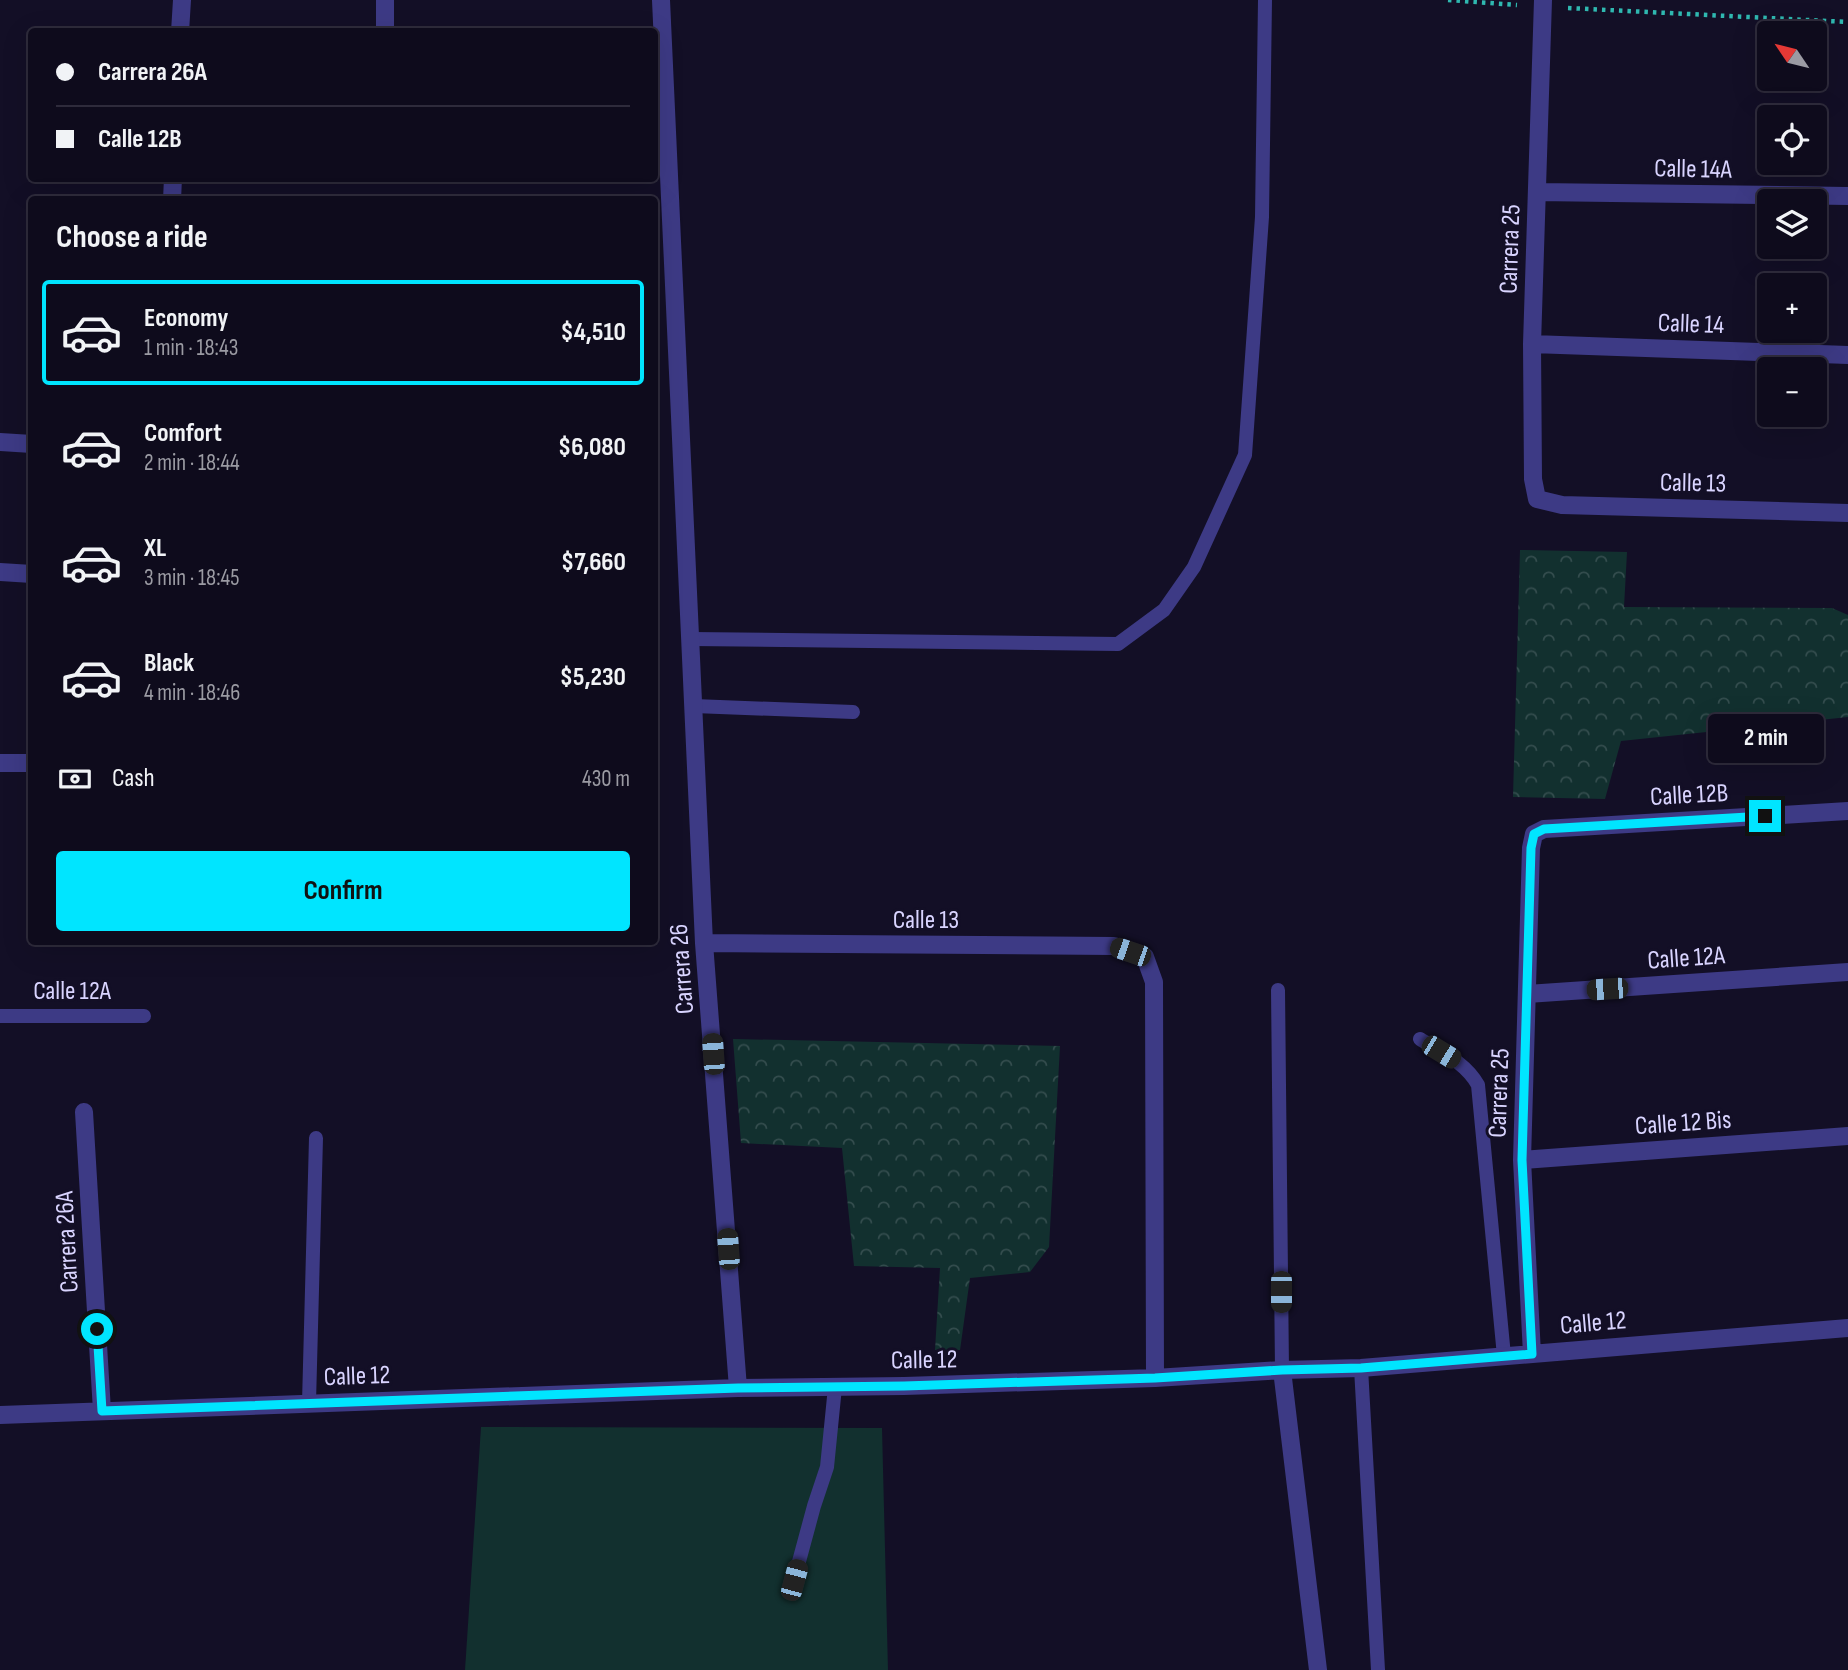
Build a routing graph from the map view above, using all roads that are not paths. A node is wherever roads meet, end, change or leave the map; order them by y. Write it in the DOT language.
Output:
graph roads {
  1 [pos="182,0"];
  2 [pos="386,0"];
  3 [pos="660,0"];
  4 [pos="1265,0"];
  5 [pos="1543,3"];
  6 [pos="180,28"];
  7 [pos="384,28"];
  8 [pos="1537,192"];
  9 [pos="1848,196"];
  10 [pos="1532,344"];
  11 [pos="1848,355"];
  12 [pos="0,442"];
  13 [pos="28,444"];
  14 [pos="1537,499"];
  15 [pos="1848,513"];
  16 [pos="0,572"];
  17 [pos="28,574"];
  18 [pos="691,639"];
  19 [pos="694,706"];
  20 [pos="853,712"];
  21 [pos="0,763"];
  22 [pos="28,763"];
  23 [pos="1848,811"];
  24 [pos="1534,834"];
  25 [pos="704,943"];
  26 [pos="1848,972"];
  27 [pos="1278,990"];
  28 [pos="1527,994"];
  29 [pos="0,1016"];
  30 [pos="144,1016"];
  31 [pos="1420,1039"];
  32 [pos="85,1112"];
  33 [pos="1848,1136"];
  34 [pos="316,1138"];
  35 [pos="1522,1160"];
  36 [pos="1848,1328"];
  37 [pos="1532,1354"];
  38 [pos="1504,1356"];
  39 [pos="1361,1368"];
  40 [pos="1282,1370"];
  41 [pos="1155,1378"];
  42 [pos="835,1387"];
  43 [pos="738,1388"];
  44 [pos="309,1403"];
  45 [pos="102,1411"];
  46 [pos="0,1415"];
  47 [pos="794,1580"];
  48 [pos="1318,1670"];
  49 [pos="1378,1670"];
  1 -- 6 [label="street"];
  2 -- 7 [label="street"];
  3 -- 18 [label="street, Carrera 26"];
  4 -- 18 [label="lane"];
  5 -- 8 [label="street, Carrera 25"];
  8 -- 9 [label="street, Calle 14A"];
  8 -- 10 [label="street, Carrera 25"];
  10 -- 11 [label="street, Calle 14"];
  10 -- 14 [label="street, Carrera 25"];
  12 -- 13 [label="street"];
  14 -- 15 [label="street, Calle 13"];
  16 -- 17 [label="street"];
  18 -- 19 [label="street, Carrera 26"];
  19 -- 20 [label="lane"];
  19 -- 25 [label="street, Carrera 26"];
  21 -- 22 [label="street"];
  23 -- 24 [label="street, Calle 12B"];
  24 -- 28 [label="street, Carrera 25"];
  25 -- 41 [label="street, Calle 13"];
  25 -- 43 [label="street, Carrera 26"];
  26 -- 28 [label="street, Calle 12A"];
  27 -- 40 [label="lane"];
  28 -- 35 [label="street, Carrera 25"];
  29 -- 30 [label="lane, Calle 12A"];
  31 -- 38 [label="lane"];
  32 -- 45 [label="street, Carrera 26A"];
  33 -- 35 [label="street, Calle 12 Bis"];
  34 -- 44 [label="lane"];
  35 -- 37 [label="street, Carrera 25"];
  36 -- 37 [label="street, Calle 12"];
  37 -- 38 [label="street, Calle 12"];
  38 -- 39 [label="street, Calle 12"];
  39 -- 40 [label="street, Calle 12"];
  39 -- 49 [label="lane"];
  40 -- 41 [label="street, Calle 12"];
  40 -- 48 [label="street"];
  41 -- 42 [label="street, Calle 12"];
  42 -- 43 [label="street, Calle 12"];
  42 -- 47 [label="lane"];
  43 -- 44 [label="street, Calle 12"];
  44 -- 45 [label="street, Calle 12"];
  45 -- 46 [label="street, Calle 12"];
}
